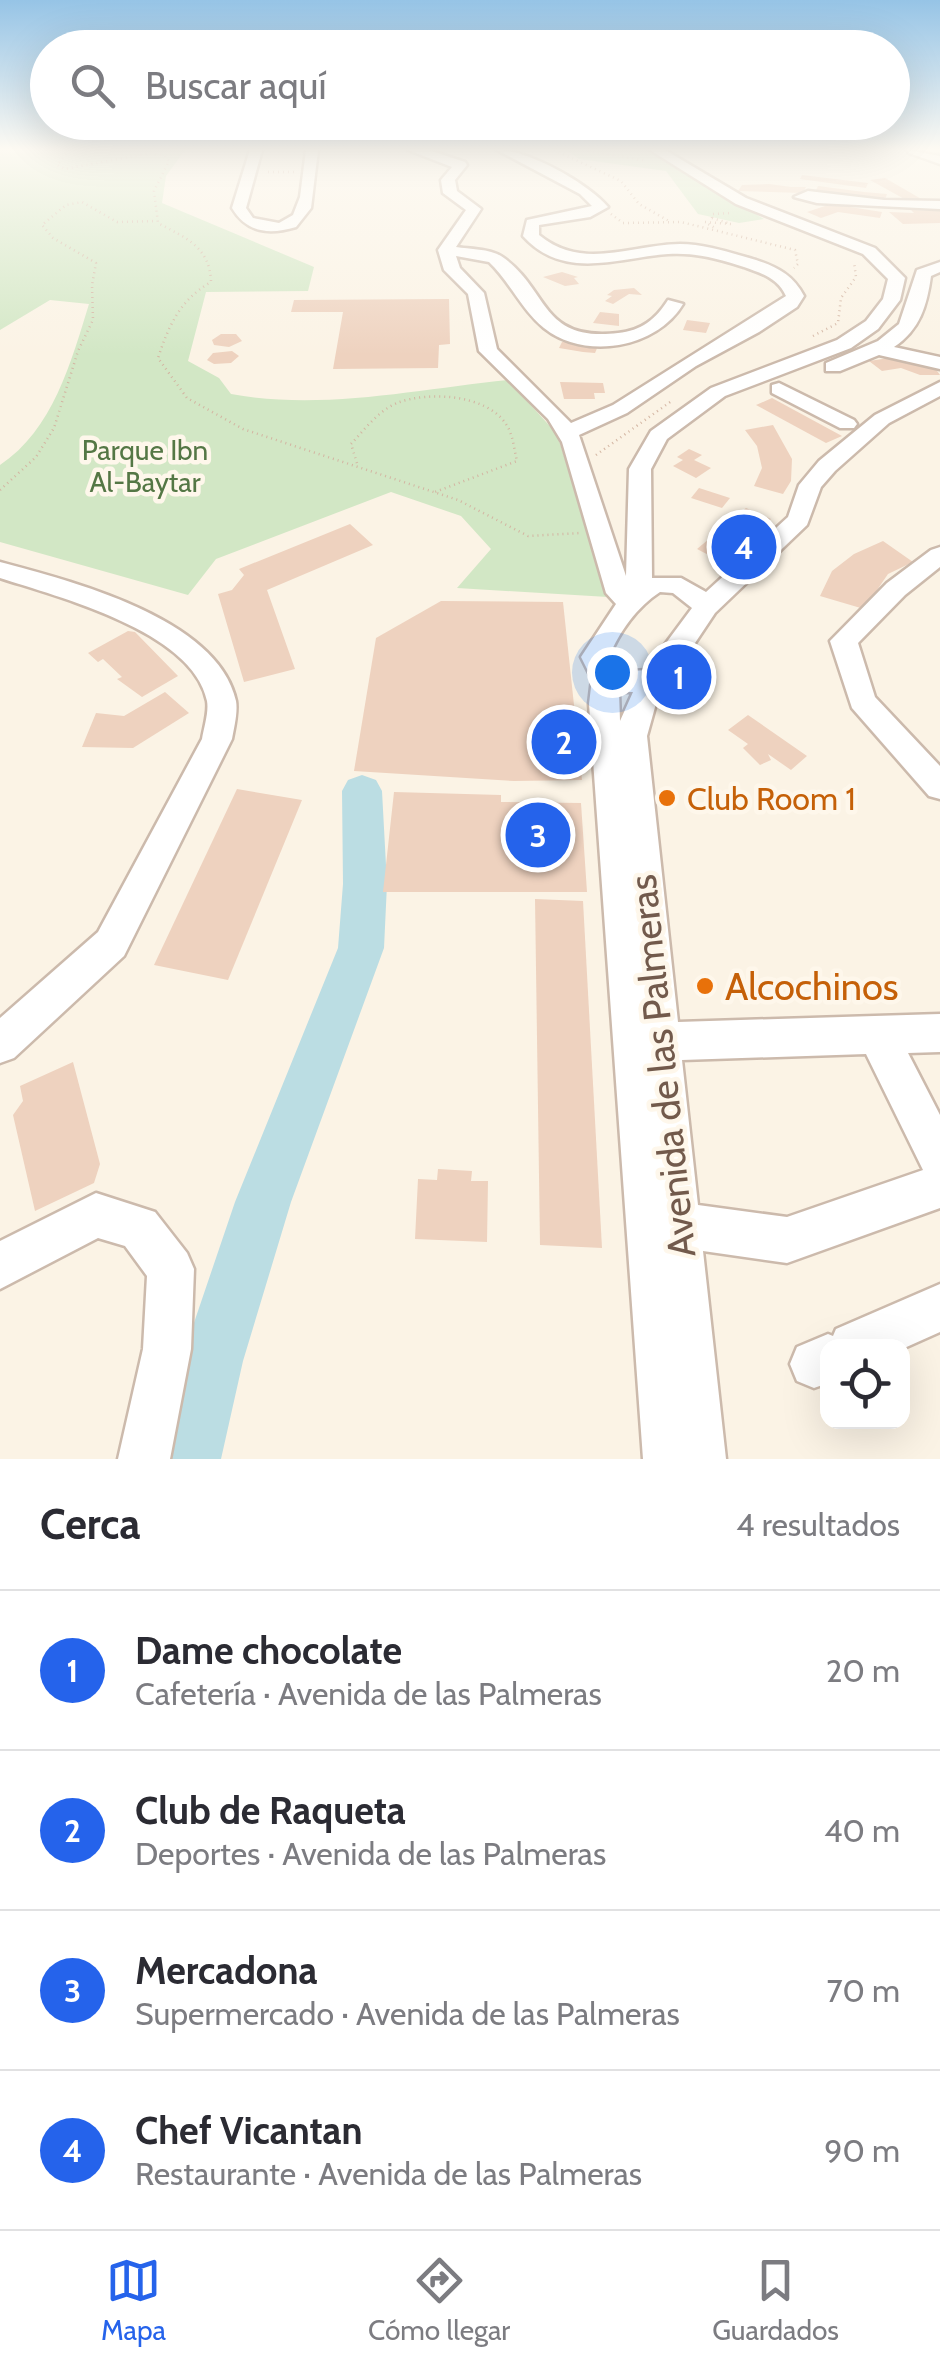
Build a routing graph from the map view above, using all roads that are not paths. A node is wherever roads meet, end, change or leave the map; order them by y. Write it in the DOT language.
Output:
graph roads {
  1 [pos="245,218"];
  2 [pos="303,218"];
  3 [pos="468,218"];
  4 [pos="542,218"];
  5 [pos="782,218"];
  6 [pos="446,250"];
  7 [pos="940,267"];
  8 [pos="674,304"];
  9 [pos="879,349"];
  10 [pos="936,357"];
  11 [pos="940,388"];
  12 [pos="778,389"];
  13 [pos="752,399"];
  14 [pos="847,424"];
  15 [pos="568,432"];
  16 [pos="638,534"];
  17 [pos="598,535"];
  18 [pos="940,555"];
  19 [pos="0,570"];
  20 [pos="689,593"];
  21 [pos="635,597"];
  22 [pos="653,678"];
  23 [pos="606,679"];
  24 [pos="940,786"];
  25 [pos="940,1034"];
  26 [pos="878,1038"];
  27 [pos="646,1043"];
  28 [pos="0,1044"];
  29 [pos="940,1159"];
  30 [pos="940,1186"];
  31 [pos="678,1226"];
  32 [pos="0,1266"];
  33 [pos="940,1308"];
  34 [pos="870,1339"];
  35 [pos="144,1459"];
  36 [pos="668,1459"];
  37 [pos="700,1459"];
  1 -- 2 [label="street"];
  3 -- 6 [label="street"];
  4 -- 15 [label="street"];
  5 -- 16 [label="street"];
  6 -- 8 [label="street"];
  6 -- 15 [label="street"];
  7 -- 9 [label="street"];
  9 -- 10 [label="street"];
  9 -- 12 [label="street"];
  11 -- 20 [label="street"];
  12 -- 13 [label="street"];
  12 -- 14 [label="street"];
  15 -- 17 [label="street"];
  16 -- 17 [label="street"];
  16 -- 20 [label="street"];
  16 -- 21 [label="street"];
  17 -- 21 [label="street"];
  18 -- 24 [label="street"];
  19 -- 28 [label="street"];
  20 -- 21 [label="street"];
  20 -- 22 [label="street, Avenida de las Palmeras"];
  21 -- 23 [label="street, Avenida de las Palmeras"];
  22 -- 23 [label="street"];
  22 -- 27 [label="street, Avenida de las Palmeras"];
  23 -- 27 [label="street, Avenida de las Palmeras"];
  25 -- 26 [label="street"];
  26 -- 27 [label="street"];
  26 -- 29 [label="street"];
  27 -- 31 [label="street, Avenida de las Palmeras"];
  27 -- 36 [label="street, Avenida de las Palmeras"];
  30 -- 31 [label="street"];
  31 -- 37 [label="street, Avenida de las Palmeras"];
  32 -- 35 [label="street"];
  33 -- 34 [label="street"];
}
